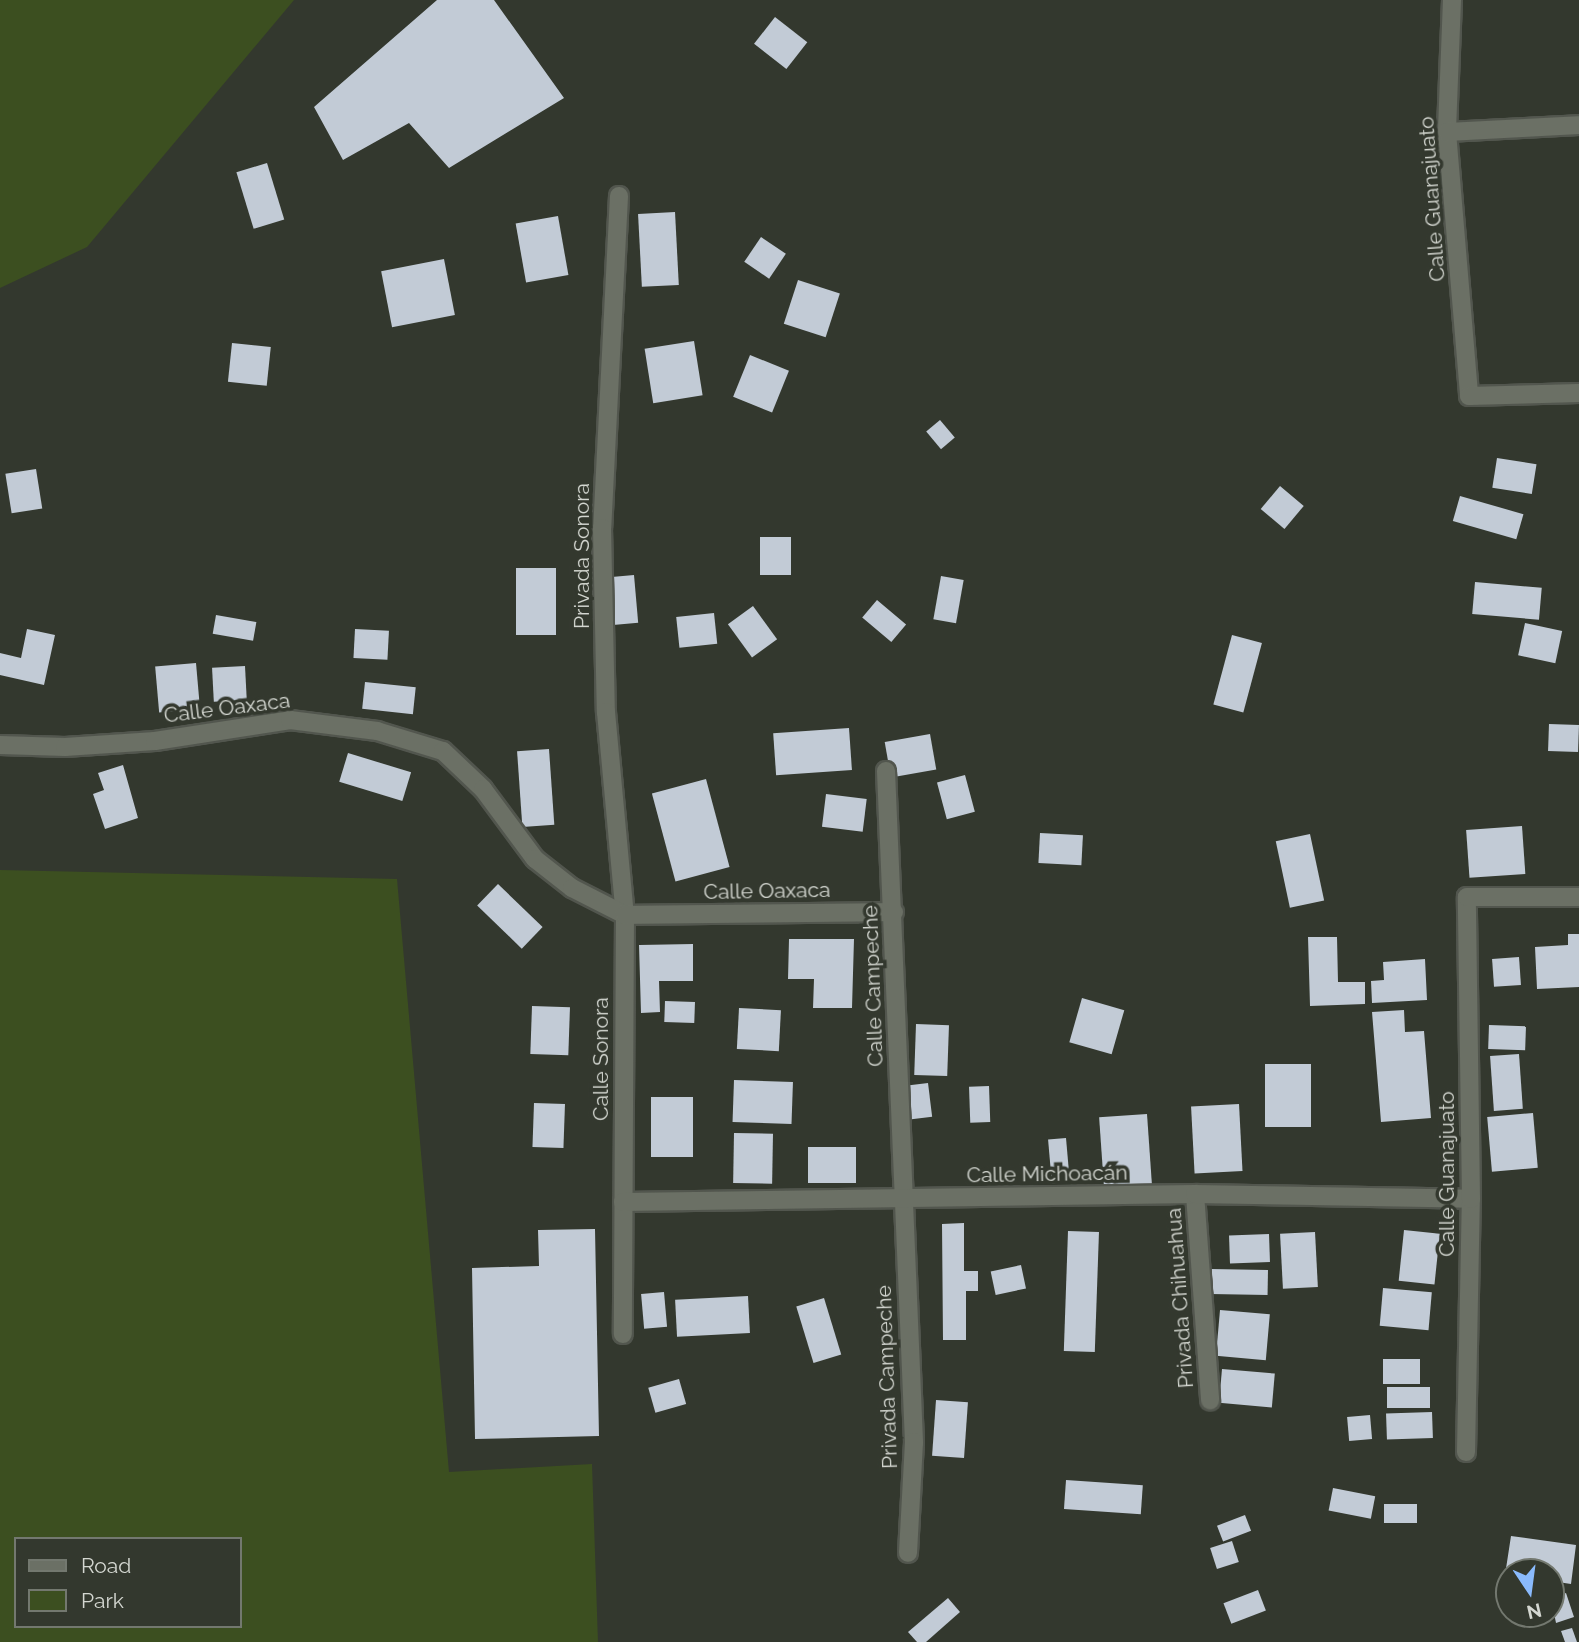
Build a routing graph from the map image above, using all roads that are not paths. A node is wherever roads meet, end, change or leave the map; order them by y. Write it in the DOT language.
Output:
graph roads {
  1 [pos="1452,0"];
  2 [pos="1579,125"];
  3 [pos="1447,132"];
  4 [pos="619,196"];
  5 [pos="1579,393"];
  6 [pos="0,746"];
  7 [pos="886,771"];
  8 [pos="1579,898"];
  9 [pos="894,912"];
  10 [pos="625,915"];
  11 [pos="1195,1194"];
  12 [pos="902,1199"];
  13 [pos="1471,1199"];
  14 [pos="623,1202"];
  15 [pos="623,1334"];
  16 [pos="1210,1400"];
  17 [pos="1466,1452"];
  18 [pos="908,1553"];
  1 -- 3 [label="street, Calle Guanajuato"];
  2 -- 3 [label="street"];
  3 -- 5 [label="street, Calle Guanajuato"];
  4 -- 10 [label="street, Privada Sonora"];
  6 -- 10 [label="street, Calle Oaxaca"];
  7 -- 9 [label="street, Calle Campeche"];
  8 -- 13 [label="street, Calle Guanajuato"];
  9 -- 10 [label="street, Calle Oaxaca"];
  9 -- 12 [label="street, Calle Campeche"];
  10 -- 14 [label="street, Calle Sonora"];
  11 -- 12 [label="street, Calle Michoacán"];
  11 -- 13 [label="street, Calle Michoacán"];
  11 -- 16 [label="street, Privada Chihuahua"];
  12 -- 14 [label="street, Calle Michoacán"];
  12 -- 18 [label="street, Privada Campeche"];
  13 -- 17 [label="street, Calle Guanajuato"];
  14 -- 15 [label="street"];
}
